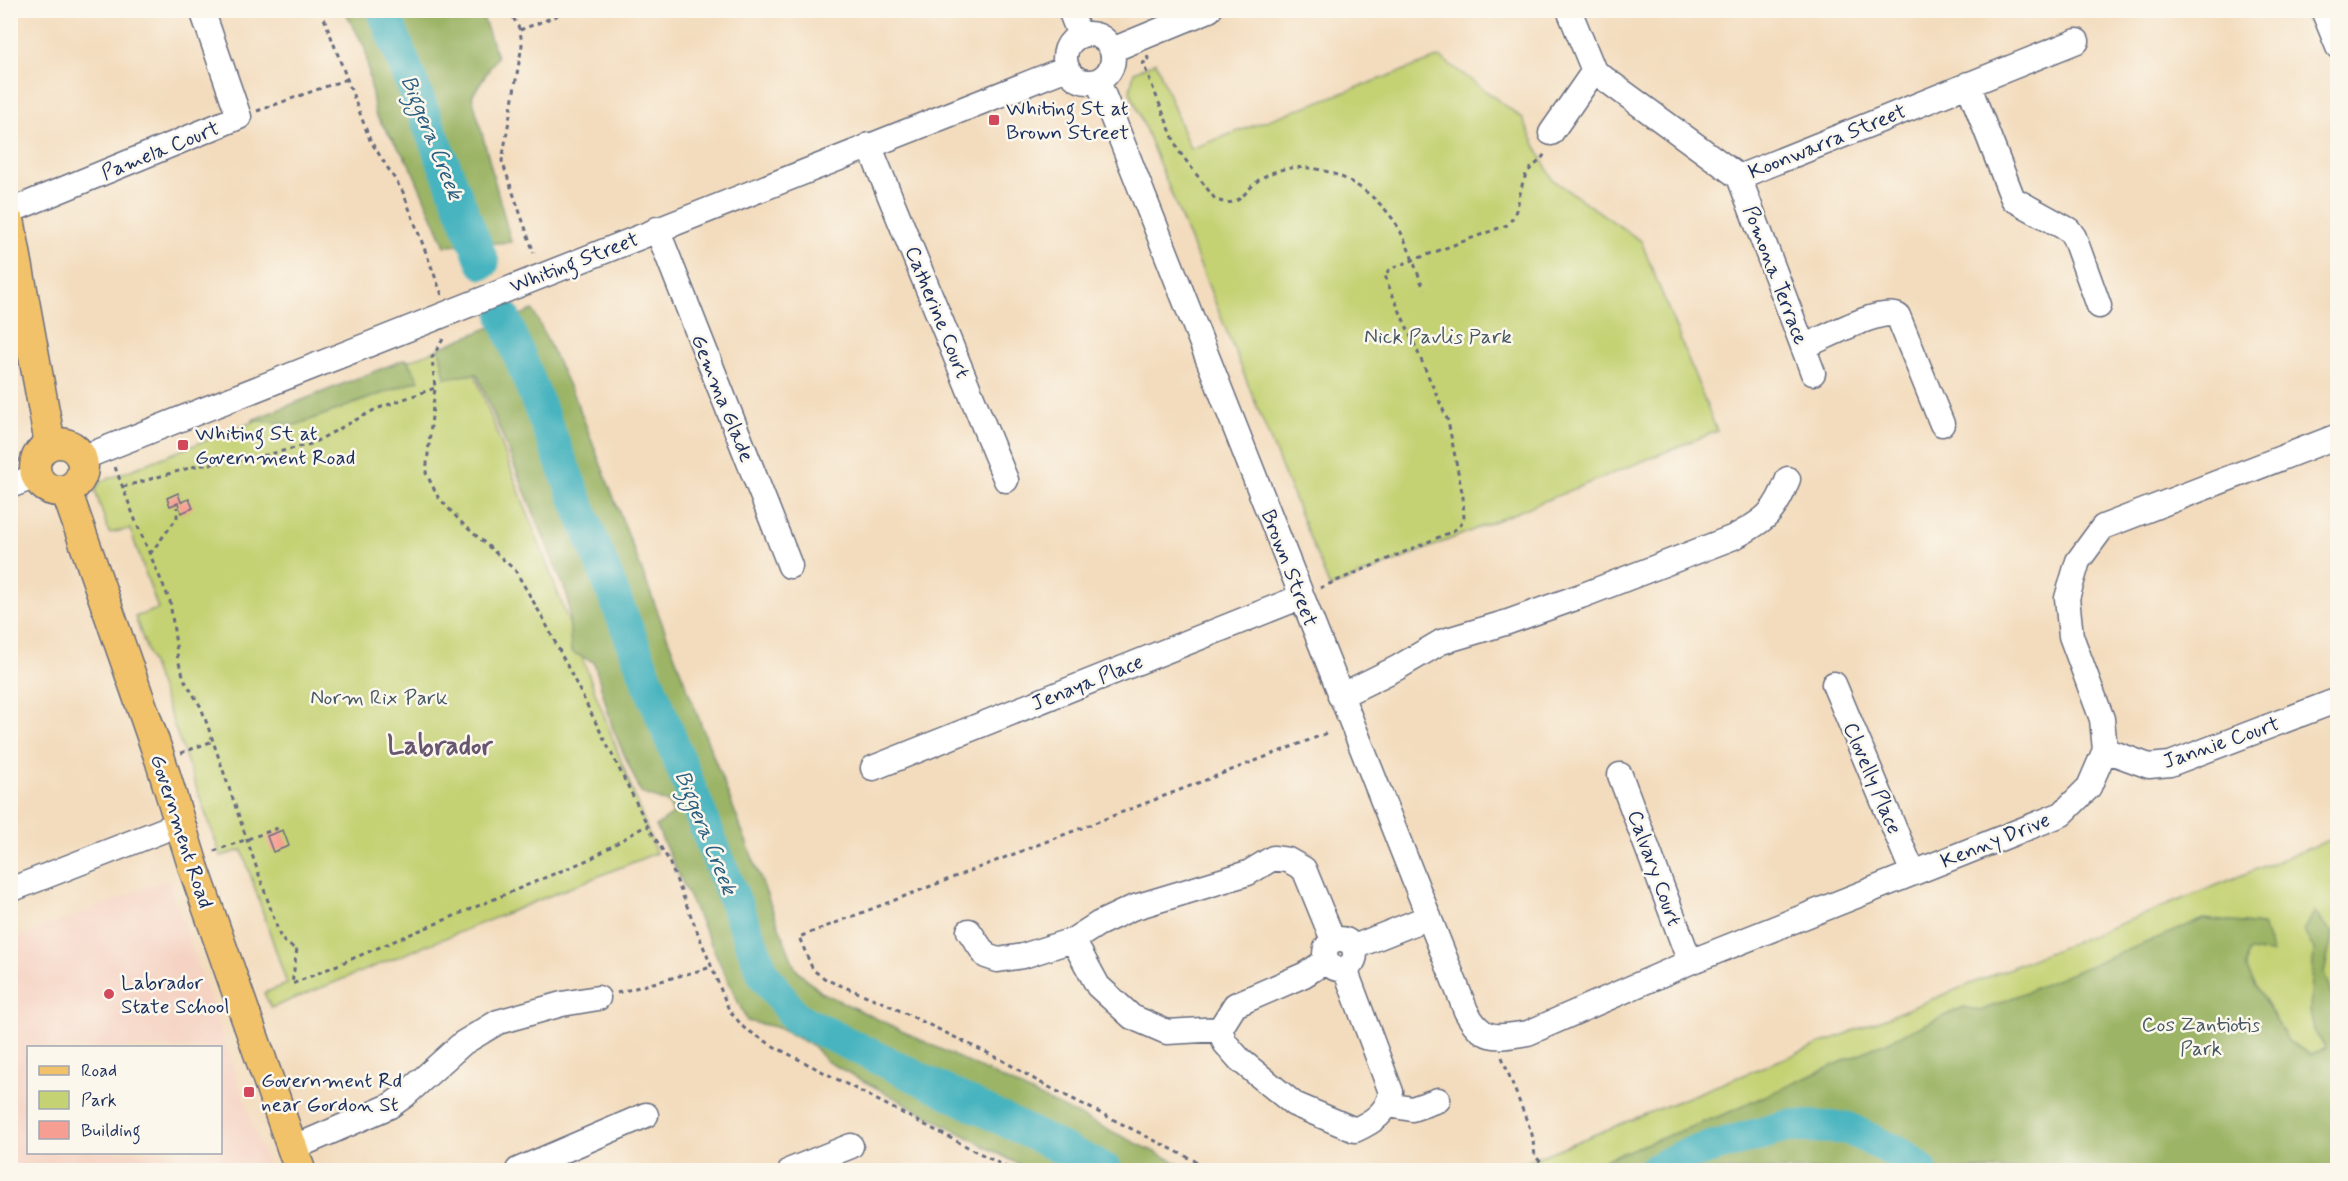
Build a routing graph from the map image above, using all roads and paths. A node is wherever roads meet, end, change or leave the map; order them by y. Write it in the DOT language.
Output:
graph roads {
  1 [pos="202,10"];
  2 [pos="321,10"];
  3 [pos="509,10"];
  4 [pos="572,10"];
  5 [pos="1070,10"];
  6 [pos="1209,10"];
  7 [pos="1569,10"];
  8 [pos="2323,10"];
  9 [pos="520,30"];
  10 [pos="1080,36"];
  11 [pos="1142,38"];
  12 [pos="2077,41"];
  13 [pos="2337,47"];
  14 [pos="1112,50"];
  15 [pos="1067,68"];
  16 [pos="1594,71"];
  17 [pos="347,79"];
  18 [pos="1098,81"];
  19 [pos="1968,84"];
  20 [pos="239,117"];
  21 [pos="1551,133"];
  22 [pos="870,145"];
  23 [pos="1738,177"];
  24 [pos="11,226"];
  25 [pos="657,229"];
  26 [pos="534,253"];
  27 [pos="1412,261"];
  28 [pos="1424,289"];
  29 [pos="442,297"];
  30 [pos="2099,306"];
  31 [pos="448,336"];
  32 [pos="1803,347"];
  33 [pos="1813,373"];
  34 [pos="435,388"];
  35 [pos="1942,424"];
  36 [pos="2337,436"];
  37 [pos="50,444"];
  38 [pos="82,458"];
  39 [pos="119,465"];
  40 [pos="1788,479"];
  41 [pos="1006,480"];
  42 [pos="23,481"];
  43 [pos="123,487"];
  44 [pos="66,490"];
  45 [pos="177,507"];
  46 [pos="150,554"];
  47 [pos="790,566"];
  48 [pos="1301,597"];
  49 [pos="1834,684"];
  50 [pos="1340,696"];
  51 [pos="2337,700"];
  52 [pos="1330,732"];
  53 [pos="213,741"];
  54 [pos="2104,750"];
  55 [pos="180,753"];
  56 [pos="873,768"];
  57 [pos="1620,775"];
  58 [pos="179,824"];
  59 [pos="647,825"];
  60 [pos="281,827"];
  61 [pos="247,839"];
  62 [pos="207,854"];
  63 [pos="1913,873"];
  64 [pos="10,890"];
  65 [pos="1429,917"];
  66 [pos="969,931"];
  67 [pos="1073,940"];
  68 [pos="1339,954"];
  69 [pos="1690,962"];
  70 [pos="712,967"];
  71 [pos="598,998"];
  72 [pos="1220,1029"];
  73 [pos="1500,1038"];
  74 [pos="1438,1100"];
  75 [pos="1389,1105"];
  76 [pos="646,1115"];
  77 [pos="851,1146"];
  78 [pos="295,1160"];
  79 [pos="1540,1164"];
  80 [pos="805,1168"];
  81 [pos="519,1170"];
  82 [pos="1012,1170"];
  83 [pos="1213,1170"];
  84 [pos="1529,1170"];
  85 [pos="1548,1170"];
  1 -- 20 [label="street, Pamela Court"];
  2 -- 17 [label="path"];
  3 -- 9 [label="path"];
  4 -- 9 [label="path"];
  5 -- 10 [label="street"];
  6 -- 11 [label="street"];
  7 -- 16 [label="street"];
  8 -- 13 [label="street"];
  9 -- 26 [label="path"];
  10 -- 14 [label="street"];
  10 -- 15 [label="street"];
  11 -- 14 [label="street"];
  11 -- 27 [label="path"];
  12 -- 19 [label="street, Koonwarra Street"];
  14 -- 18 [label="street"];
  15 -- 18 [label="street"];
  15 -- 22 [label="street, Whiting Street"];
  16 -- 21 [label="street"];
  16 -- 23 [label="street, Koonwarra Street"];
  17 -- 20 [label="path"];
  17 -- 29 [label="path"];
  18 -- 48 [label="street, Brown Street"];
  19 -- 23 [label="street, Koonwarra Street"];
  19 -- 30 [label="street"];
  20 -- 24 [label="street, Pamela Court"];
  21 -- 27 [label="path"];
  22 -- 25 [label="street, Whiting Street"];
  22 -- 41 [label="street, Catherine Court"];
  23 -- 32 [label="street, Pomona Terrace"];
  24 -- 37 [label="main road"];
  25 -- 38 [label="street, Whiting Street"];
  25 -- 47 [label="street, Gemma Glade"];
  27 -- 28 [label="path"];
  27 -- 48 [label="path"];
  31 -- 34 [label="path"];
  32 -- 33 [label="street, Pomona Terrace"];
  32 -- 35 [label="street"];
  34 -- 43 [label="path"];
  34 -- 59 [label="path"];
  36 -- 54 [label="street, Kenny Drive"];
  37 -- 38 [label="main road"];
  37 -- 42 [label="main road"];
  38 -- 44 [label="main road"];
  39 -- 43 [label="path"];
  40 -- 50 [label="street"];
  42 -- 44 [label="main road"];
  43 -- 46 [label="path"];
  44 -- 58 [label="main road, Government Road"];
  45 -- 46 [label="path"];
  46 -- 53 [label="path"];
  48 -- 50 [label="street, Brown Street"];
  48 -- 56 [label="street, Jenaya Place"];
  49 -- 63 [label="street, Clovelly Place"];
  50 -- 65 [label="street, Brown Street"];
  51 -- 54 [label="street, Jannie Court"];
  52 -- 83 [label="path"];
  53 -- 55 [label="path"];
  53 -- 61 [label="path"];
  54 -- 63 [label="street, Kenny Drive"];
  57 -- 69 [label="street, Calvary Court"];
  58 -- 64 [label="street"];
  58 -- 78 [label="main road, Government Road"];
  59 -- 61 [label="path"];
  59 -- 70 [label="path"];
  60 -- 61 [label="path"];
  61 -- 62 [label="path"];
  63 -- 69 [label="street, Kenny Drive"];
  65 -- 68 [label="street"];
  65 -- 73 [label="street, Brown Street"];
  66 -- 67 [label="street"];
  67 -- 68 [label="street"];
  67 -- 72 [label="street"];
  68 -- 72 [label="street"];
  68 -- 75 [label="street"];
  69 -- 73 [label="street, Kenny Drive"];
  70 -- 71 [label="path"];
  70 -- 82 [label="path"];
  71 -- 78 [label="street"];
  72 -- 75 [label="street"];
  73 -- 79 [label="path"];
  74 -- 75 [label="street"];
  76 -- 81 [label="street"];
  77 -- 80 [label="street"];
  79 -- 84 [label="path"];
  79 -- 85 [label="path"];
}
